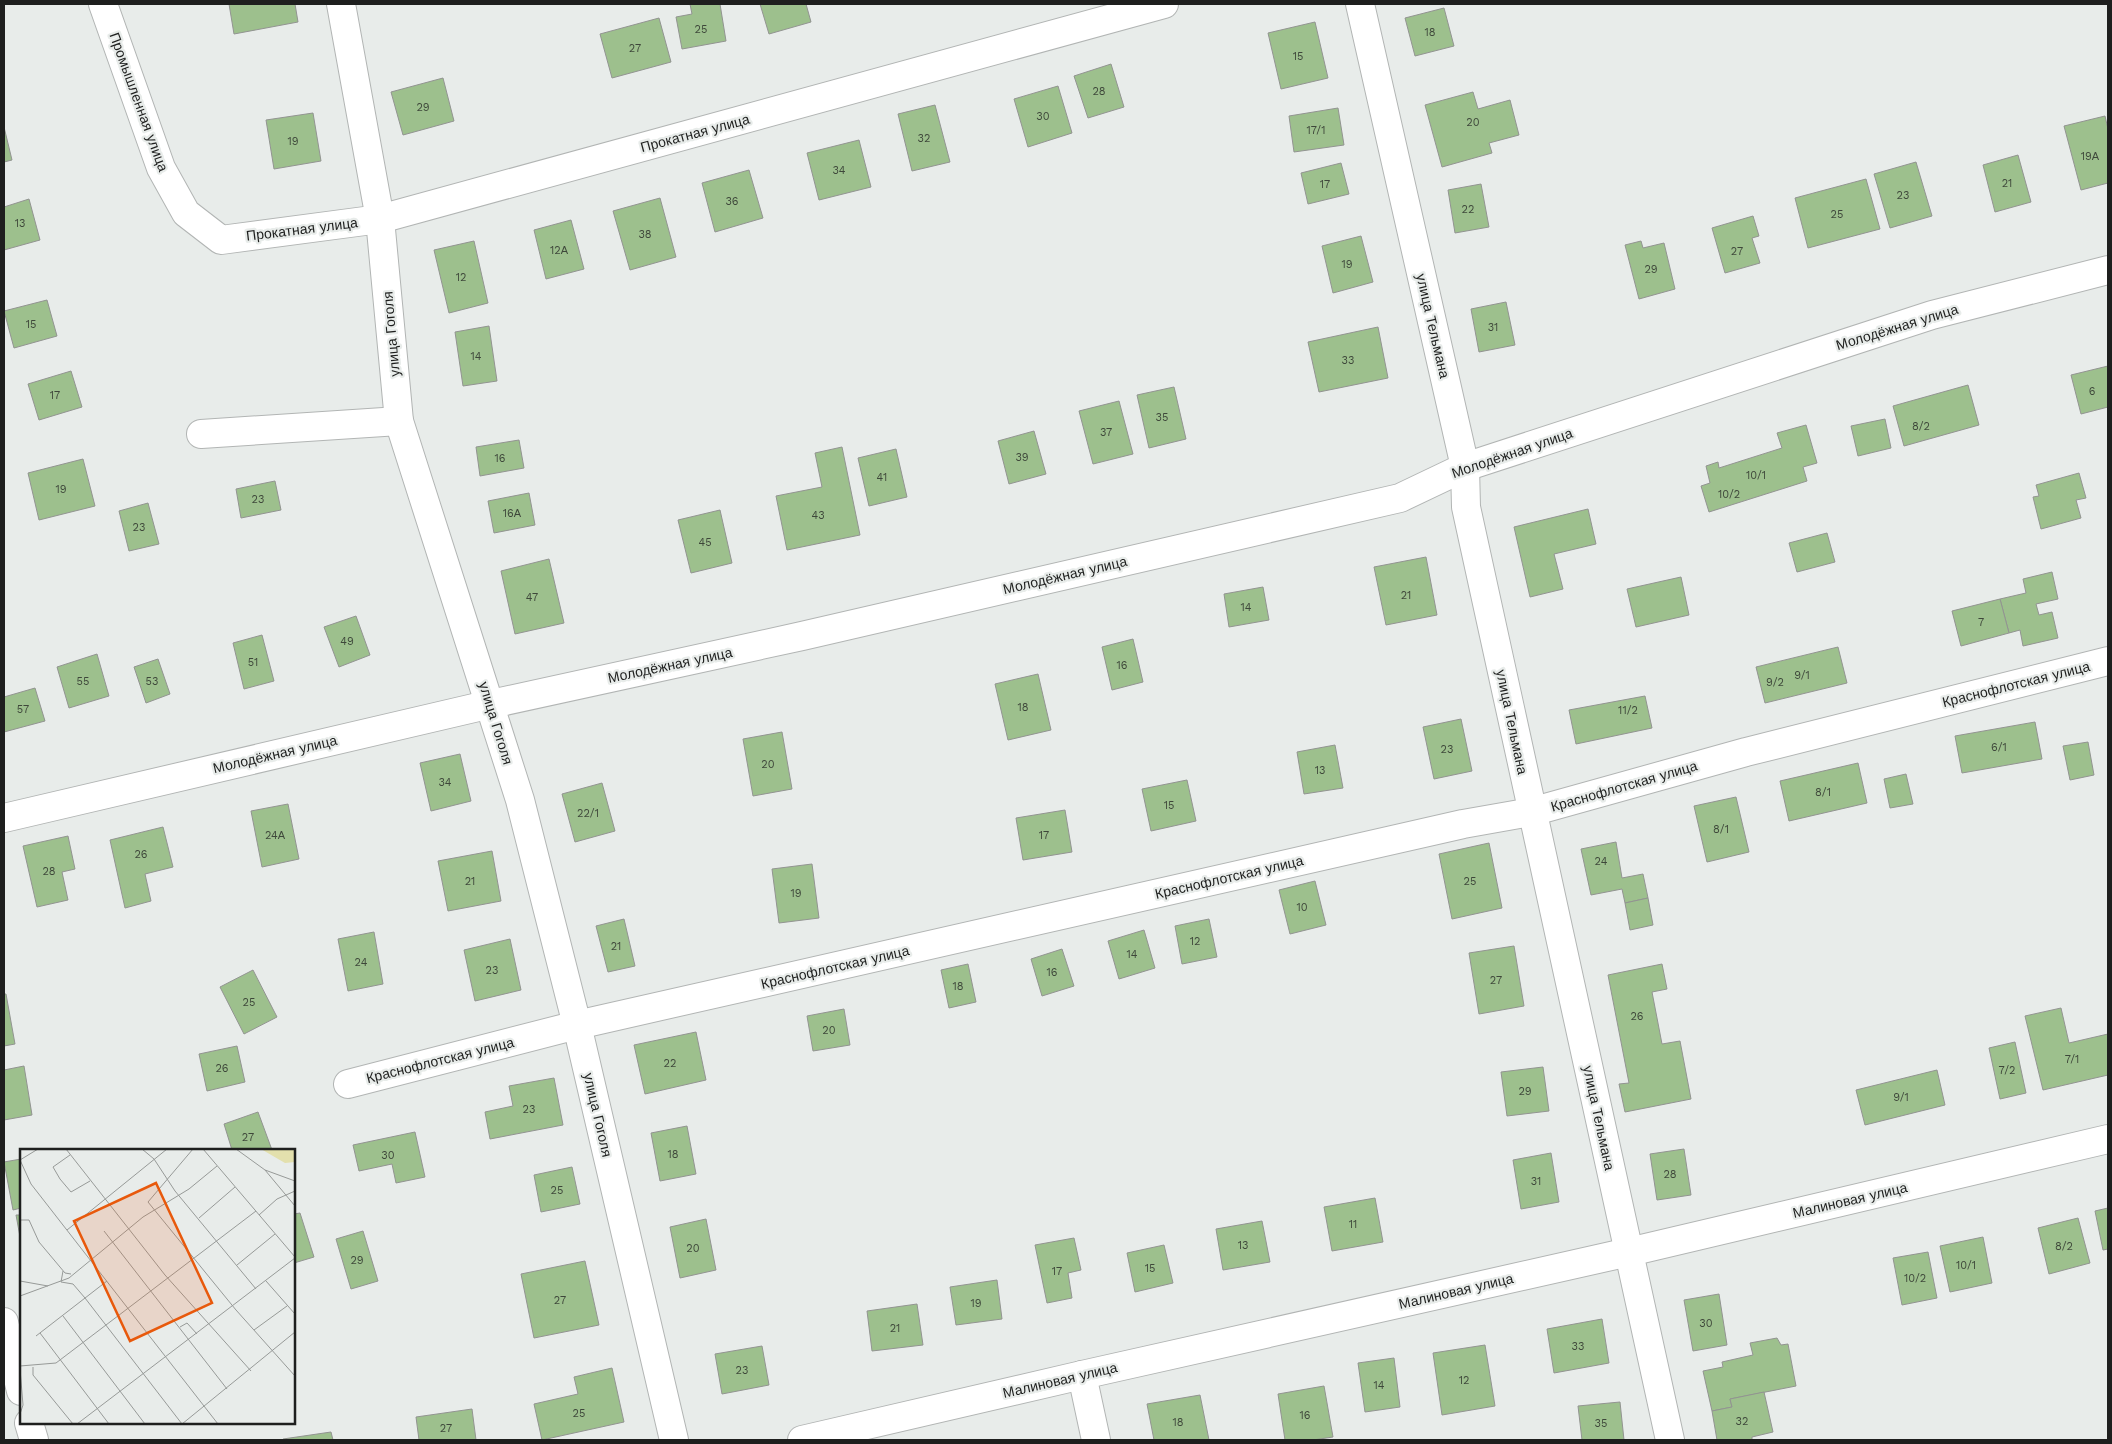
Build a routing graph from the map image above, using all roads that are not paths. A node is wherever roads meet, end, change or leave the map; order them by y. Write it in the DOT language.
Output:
graph roads {
  1 [pos="103,4"];
  2 [pos="341,4"];
  3 [pos="1164,4"];
  4 [pos="1360,4"];
  5 [pos="380,219"];
  6 [pos="221,240"];
  7 [pos="2108,270"];
  8 [pos="399,421"];
  9 [pos="201,434"];
  10 [pos="1465,467"];
  11 [pos="2108,661"];
  12 [pos="490,704"];
  13 [pos="1531,812"];
  14 [pos="4,818"];
  15 [pos="577,1026"];
  16 [pos="348,1084"];
  17 [pos="2108,1139"];
  18 [pos="1629,1252"];
  19 [pos="4,1322"];
  20 [pos="1082,1374"];
  21 [pos="20,1387"];
  22 [pos="29,1424"];
  23 [pos="34,1440"];
  24 [pos="674,1440"];
  25 [pos="802,1440"];
  26 [pos="1096,1440"];
  27 [pos="1670,1440"];
  1 -- 6 [label="street, Промышленная улица"];
  2 -- 5 [label="street, улица Гоголя"];
  3 -- 5 [label="street, Прокатная улица"];
  4 -- 10 [label="street, улица Тельмана"];
  5 -- 6 [label="street, Прокатная улица"];
  5 -- 8 [label="street, улица Гоголя"];
  7 -- 10 [label="street, Молодёжная улица"];
  8 -- 9 [label="street"];
  8 -- 12 [label="street, улица Гоголя"];
  10 -- 12 [label="street, Молодёжная улица"];
  10 -- 13 [label="street, улица Тельмана"];
  11 -- 13 [label="street, Краснофлотская улица"];
  12 -- 14 [label="street, Молодёжная улица"];
  12 -- 15 [label="street, улица Гоголя"];
  13 -- 15 [label="street, Краснофлотская улица"];
  13 -- 18 [label="street, улица Тельмана"];
  15 -- 16 [label="street, Краснофлотская улица"];
  15 -- 24 [label="street, улица Гоголя"];
  17 -- 18 [label="street, Малиновая улица"];
  18 -- 20 [label="street, Малиновая улица"];
  18 -- 27 [label="street, улица Тельмана"];
  19 -- 21 [label="street"];
  20 -- 25 [label="street, Малиновая улица"];
  20 -- 26 [label="street"];
  22 -- 23 [label="street"];
}
